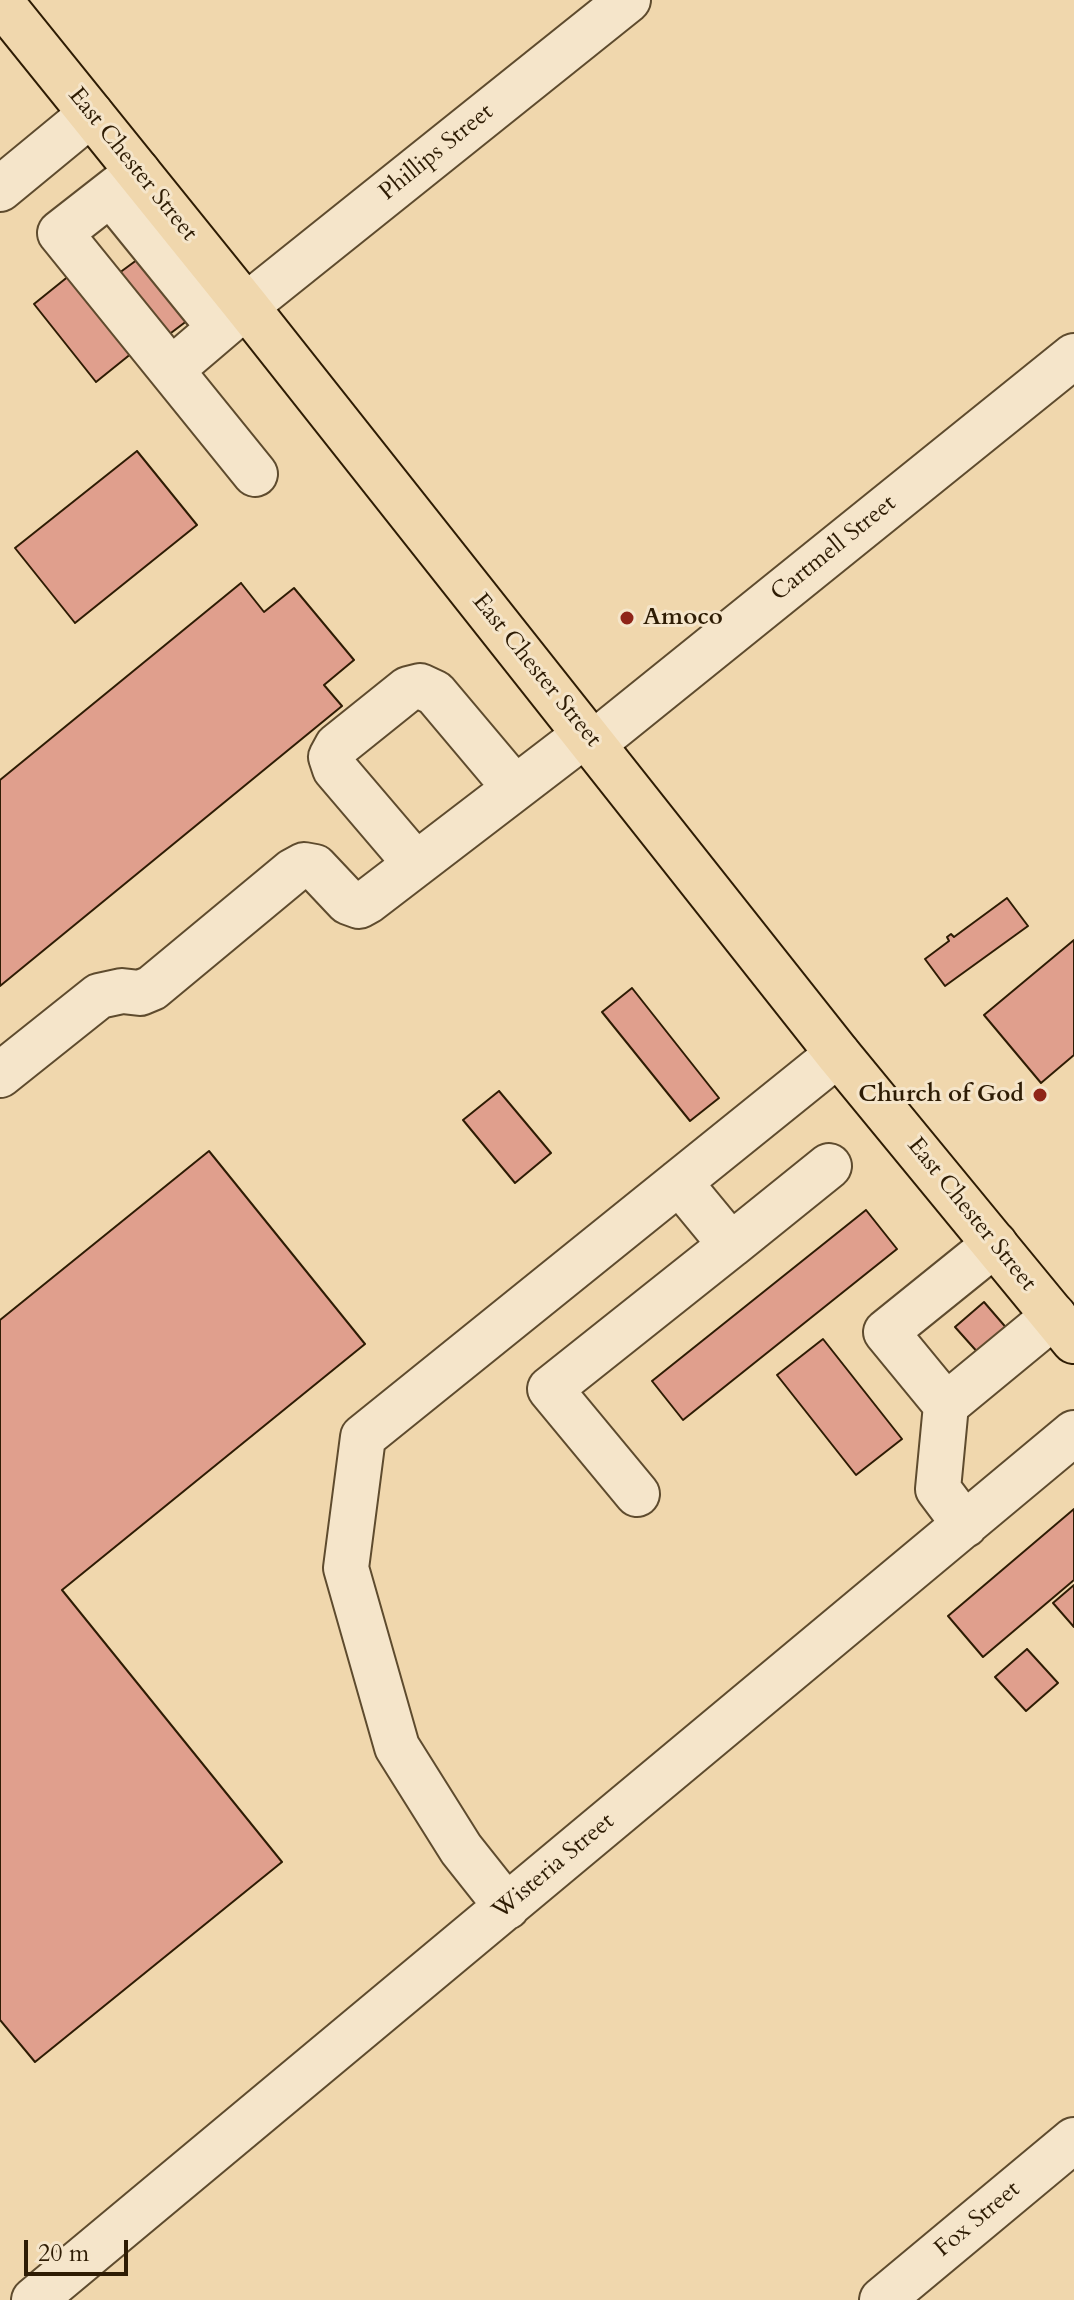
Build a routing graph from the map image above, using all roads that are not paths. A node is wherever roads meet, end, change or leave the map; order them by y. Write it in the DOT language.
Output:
graph roads {
  1 [pos="628,0"];
  2 [pos="0,1"];
  3 [pos="91,114"];
  4 [pos="124,183"];
  5 [pos="0,189"];
  6 [pos="233,317"];
  7 [pos="1074,356"];
  8 [pos="171,370"];
  9 [pos="255,474"];
  10 [pos="590,738"];
  11 [pos="515,788"];
  12 [pos="416,864"];
  13 [pos="838,1054"];
  14 [pos="0,1075"];
  15 [pos="829,1166"];
  16 [pos="679,1182"];
  17 [pos="995,1244"];
  18 [pos="731,1245"];
  19 [pos="1064,1329"];
  20 [pos="946,1405"];
  21 [pos="1074,1433"];
  22 [pos="637,1494"];
  23 [pos="965,1525"];
  24 [pos="507,1907"];
  25 [pos="1074,2140"];
  26 [pos="34,2300"];
  27 [pos="882,2300"];
  1 -- 6 [label="street, Phillips Street"];
  2 -- 3 [label="main road, East Chester Street"];
  3 -- 4 [label="main road, East Chester Street"];
  3 -- 5 [label="street"];
  4 -- 6 [label="main road, East Chester Street"];
  4 -- 8 [label="street"];
  6 -- 8 [label="street, Phillips Street"];
  6 -- 10 [label="main road, East Chester Street"];
  7 -- 10 [label="street, Cartmell Street"];
  8 -- 9 [label="street"];
  10 -- 11 [label="street, Cartmell Street"];
  10 -- 13 [label="main road, East Chester Street"];
  11 -- 12 [label="street, Cartmell Street"];
  11 -- 12 [label="street"];
  12 -- 14 [label="street, Cartmell Street"];
  13 -- 16 [label="street"];
  13 -- 17 [label="main road, East Chester Street"];
  15 -- 18 [label="street"];
  16 -- 18 [label="street"];
  16 -- 24 [label="street"];
  17 -- 19 [label="main road, East Chester Street"];
  17 -- 20 [label="street"];
  18 -- 22 [label="street"];
  19 -- 20 [label="street"];
  20 -- 23 [label="street"];
  21 -- 23 [label="street, Wisteria Street"];
  23 -- 24 [label="street, Wisteria Street"];
  24 -- 26 [label="street, Wisteria Street"];
  25 -- 27 [label="street, Fox Street"];
}
